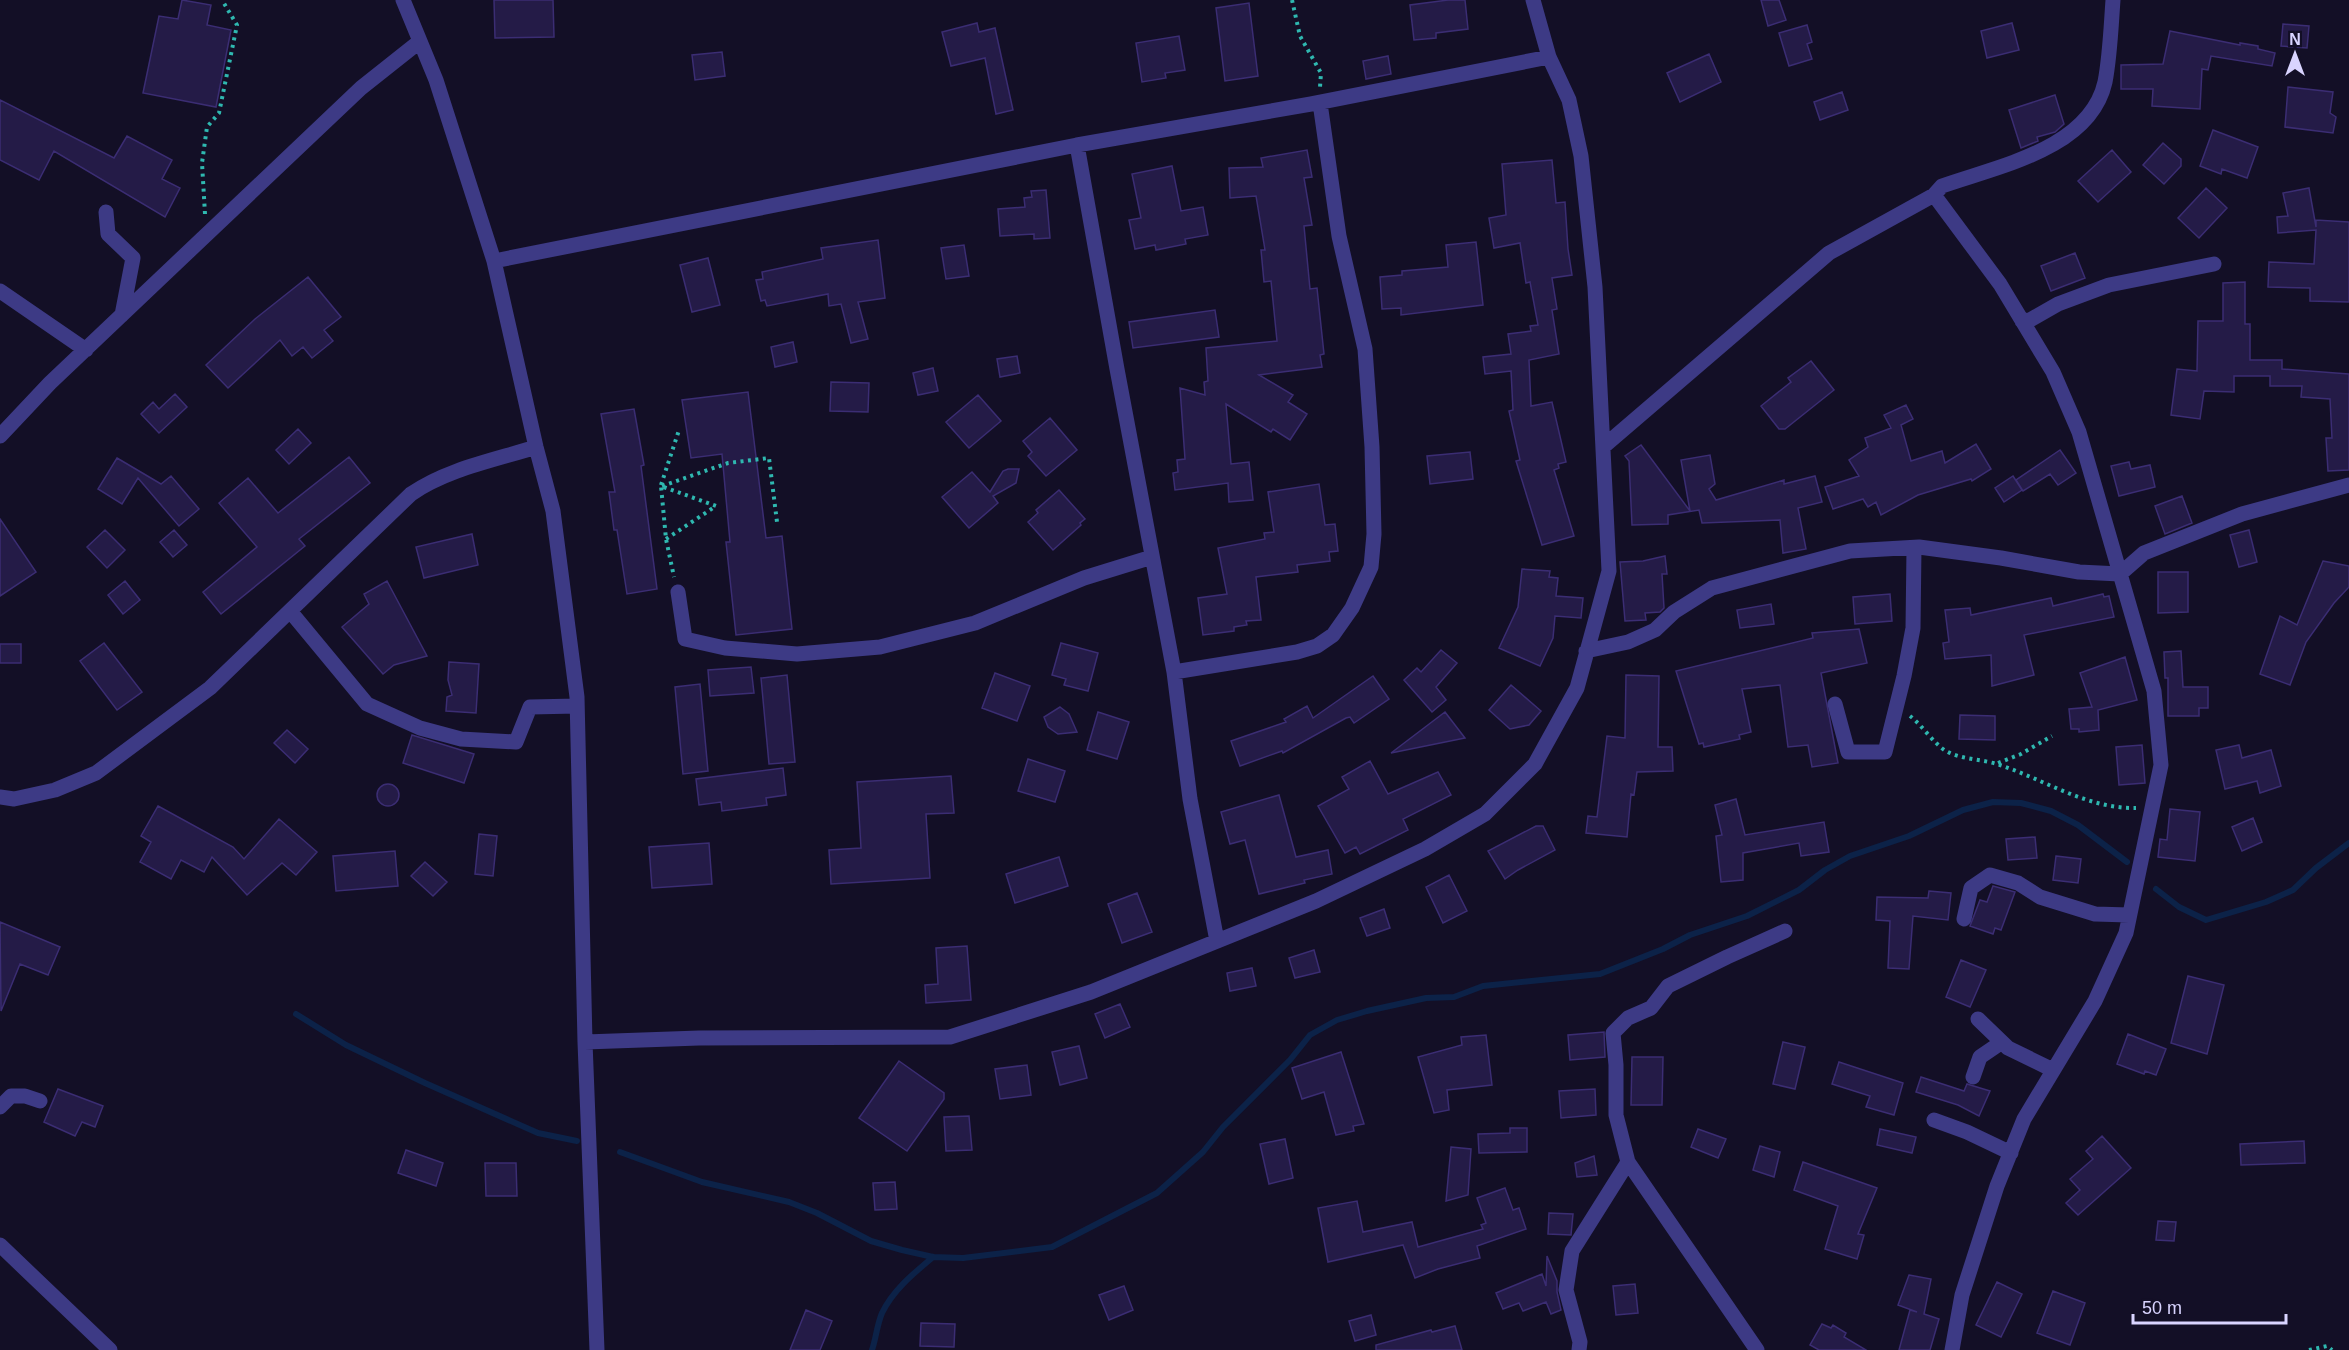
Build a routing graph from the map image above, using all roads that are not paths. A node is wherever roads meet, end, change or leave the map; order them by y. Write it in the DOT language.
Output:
graph roads {
  1 [pos="403,0"];
  2 [pos="1533,0"];
  3 [pos="2113,0"];
  4 [pos="419,42"];
  5 [pos="1549,57"];
  6 [pos="1320,103"];
  7 [pos="1077,145"];
  8 [pos="1934,195"];
  9 [pos="106,212"];
  10 [pos="494,261"];
  11 [pos="2214,264"];
  12 [pos="0,291"];
  13 [pos="122,315"];
  14 [pos="2022,321"];
  15 [pos="86,350"];
  16 [pos="0,436"];
  17 [pos="536,447"];
  18 [pos="1603,447"];
  19 [pos="2349,485"];
  20 [pos="1914,548"];
  21 [pos="1152,557"];
  22 [pos="2120,574"];
  23 [pos="678,592"];
  24 [pos="290,611"];
  25 [pos="1586,651"];
  26 [pos="1174,672"];
  27 [pos="1835,704"];
  28 [pos="577,706"];
  29 [pos="0,797"];
  30 [pos="2129,915"];
  31 [pos="1964,919"];
  32 [pos="1785,931"];
  33 [pos="1217,941"];
  34 [pos="1978,1019"];
  35 [pos="585,1042"];
  36 [pos="2002,1042"];
  37 [pos="2053,1070"];
  38 [pos="1973,1077"];
  39 [pos="40,1101"];
  40 [pos="0,1107"];
  41 [pos="1934,1120"];
  42 [pos="2011,1153"];
  43 [pos="1628,1162"];
  44 [pos="0,1245"];
  45 [pos="110,1350"];
  46 [pos="597,1350"];
  47 [pos="1579,1350"];
  48 [pos="1757,1350"];
  49 [pos="1952,1350"];
  1 -- 4 [label="street"];
  2 -- 5 [label="street"];
  3 -- 8 [label="street"];
  4 -- 10 [label="street"];
  4 -- 13 [label="street"];
  5 -- 6 [label="street"];
  5 -- 18 [label="street"];
  6 -- 7 [label="street"];
  6 -- 26 [label="street"];
  7 -- 10 [label="street"];
  7 -- 21 [label="street"];
  8 -- 14 [label="street"];
  8 -- 18 [label="street"];
  9 -- 13 [label="street"];
  10 -- 17 [label="street"];
  11 -- 14 [label="street"];
  12 -- 15 [label="street"];
  13 -- 15 [label="street"];
  14 -- 22 [label="street"];
  15 -- 16 [label="street"];
  17 -- 24 [label="street"];
  17 -- 28 [label="street"];
  18 -- 25 [label="street"];
  19 -- 22 [label="street"];
  20 -- 22 [label="street"];
  20 -- 25 [label="street"];
  20 -- 27 [label="street"];
  21 -- 23 [label="street"];
  21 -- 26 [label="street"];
  22 -- 30 [label="street"];
  24 -- 28 [label="street"];
  24 -- 29 [label="street"];
  25 -- 33 [label="street"];
  26 -- 33 [label="street"];
  28 -- 35 [label="street"];
  30 -- 31 [label="street"];
  30 -- 37 [label="street"];
  32 -- 43 [label="street"];
  33 -- 35 [label="street"];
  34 -- 36 [label="street"];
  35 -- 46 [label="street"];
  36 -- 37 [label="street"];
  36 -- 38 [label="street"];
  37 -- 42 [label="street"];
  39 -- 40 [label="street"];
  41 -- 42 [label="street"];
  42 -- 49 [label="street"];
  43 -- 47 [label="street"];
  43 -- 48 [label="street"];
  44 -- 45 [label="street"];
}
